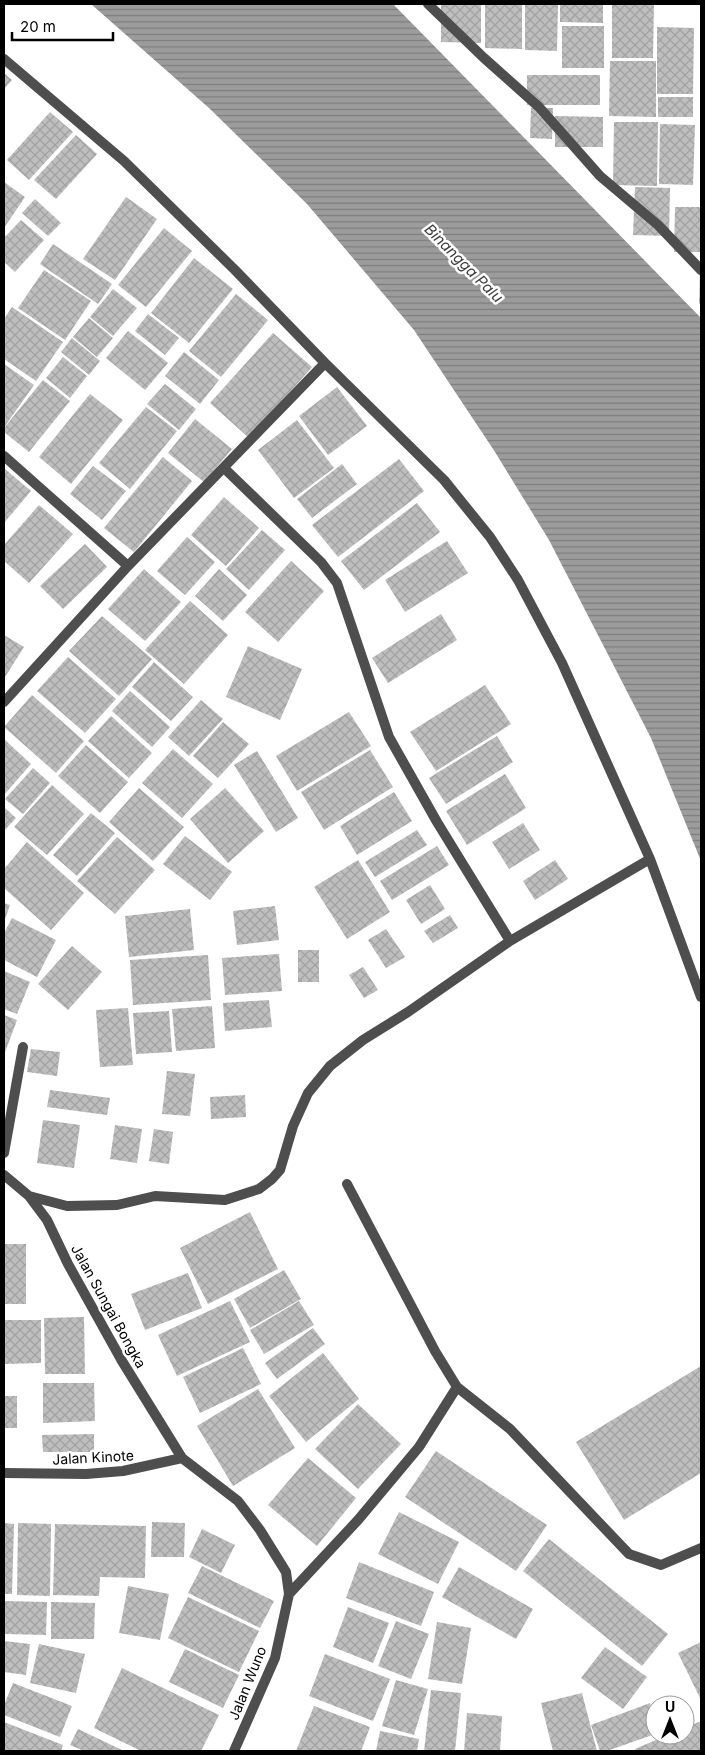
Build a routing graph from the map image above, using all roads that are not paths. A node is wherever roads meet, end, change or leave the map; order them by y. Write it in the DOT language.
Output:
graph roads {
  1 [pos="428,4"];
  2 [pos="4,59"];
  3 [pos="701,270"];
  4 [pos="325,363"];
  5 [pos="4,456"];
  6 [pos="224,468"];
  7 [pos="128,566"];
  8 [pos="4,702"];
  9 [pos="650,859"];
  10 [pos="510,941"];
  11 [pos="701,997"];
  12 [pos="23,1047"];
  13 [pos="4,1153"];
  14 [pos="4,1175"];
  15 [pos="347,1184"];
  16 [pos="29,1196"];
  17 [pos="457,1387"];
  18 [pos="182,1458"];
  19 [pos="4,1473"];
  20 [pos="701,1548"];
  21 [pos="289,1594"];
  22 [pos="234,1751"];
  1 -- 3 [label="street"];
  2 -- 4 [label="street"];
  4 -- 6 [label="street"];
  4 -- 9 [label="street"];
  5 -- 7 [label="street"];
  6 -- 7 [label="street"];
  6 -- 10 [label="street"];
  7 -- 8 [label="street"];
  9 -- 10 [label="street"];
  9 -- 11 [label="street"];
  10 -- 16 [label="street"];
  12 -- 13 [label="street"];
  14 -- 16 [label="street, Jalan Sungai Bongka"];
  15 -- 17 [label="street"];
  16 -- 18 [label="street, Jalan Sungai Bongka"];
  17 -- 20 [label="street"];
  17 -- 21 [label="street"];
  18 -- 19 [label="street, Jalan Kinote"];
  18 -- 21 [label="street, Jalan Wuno"];
  21 -- 22 [label="street, Jalan Wuno"];
}
